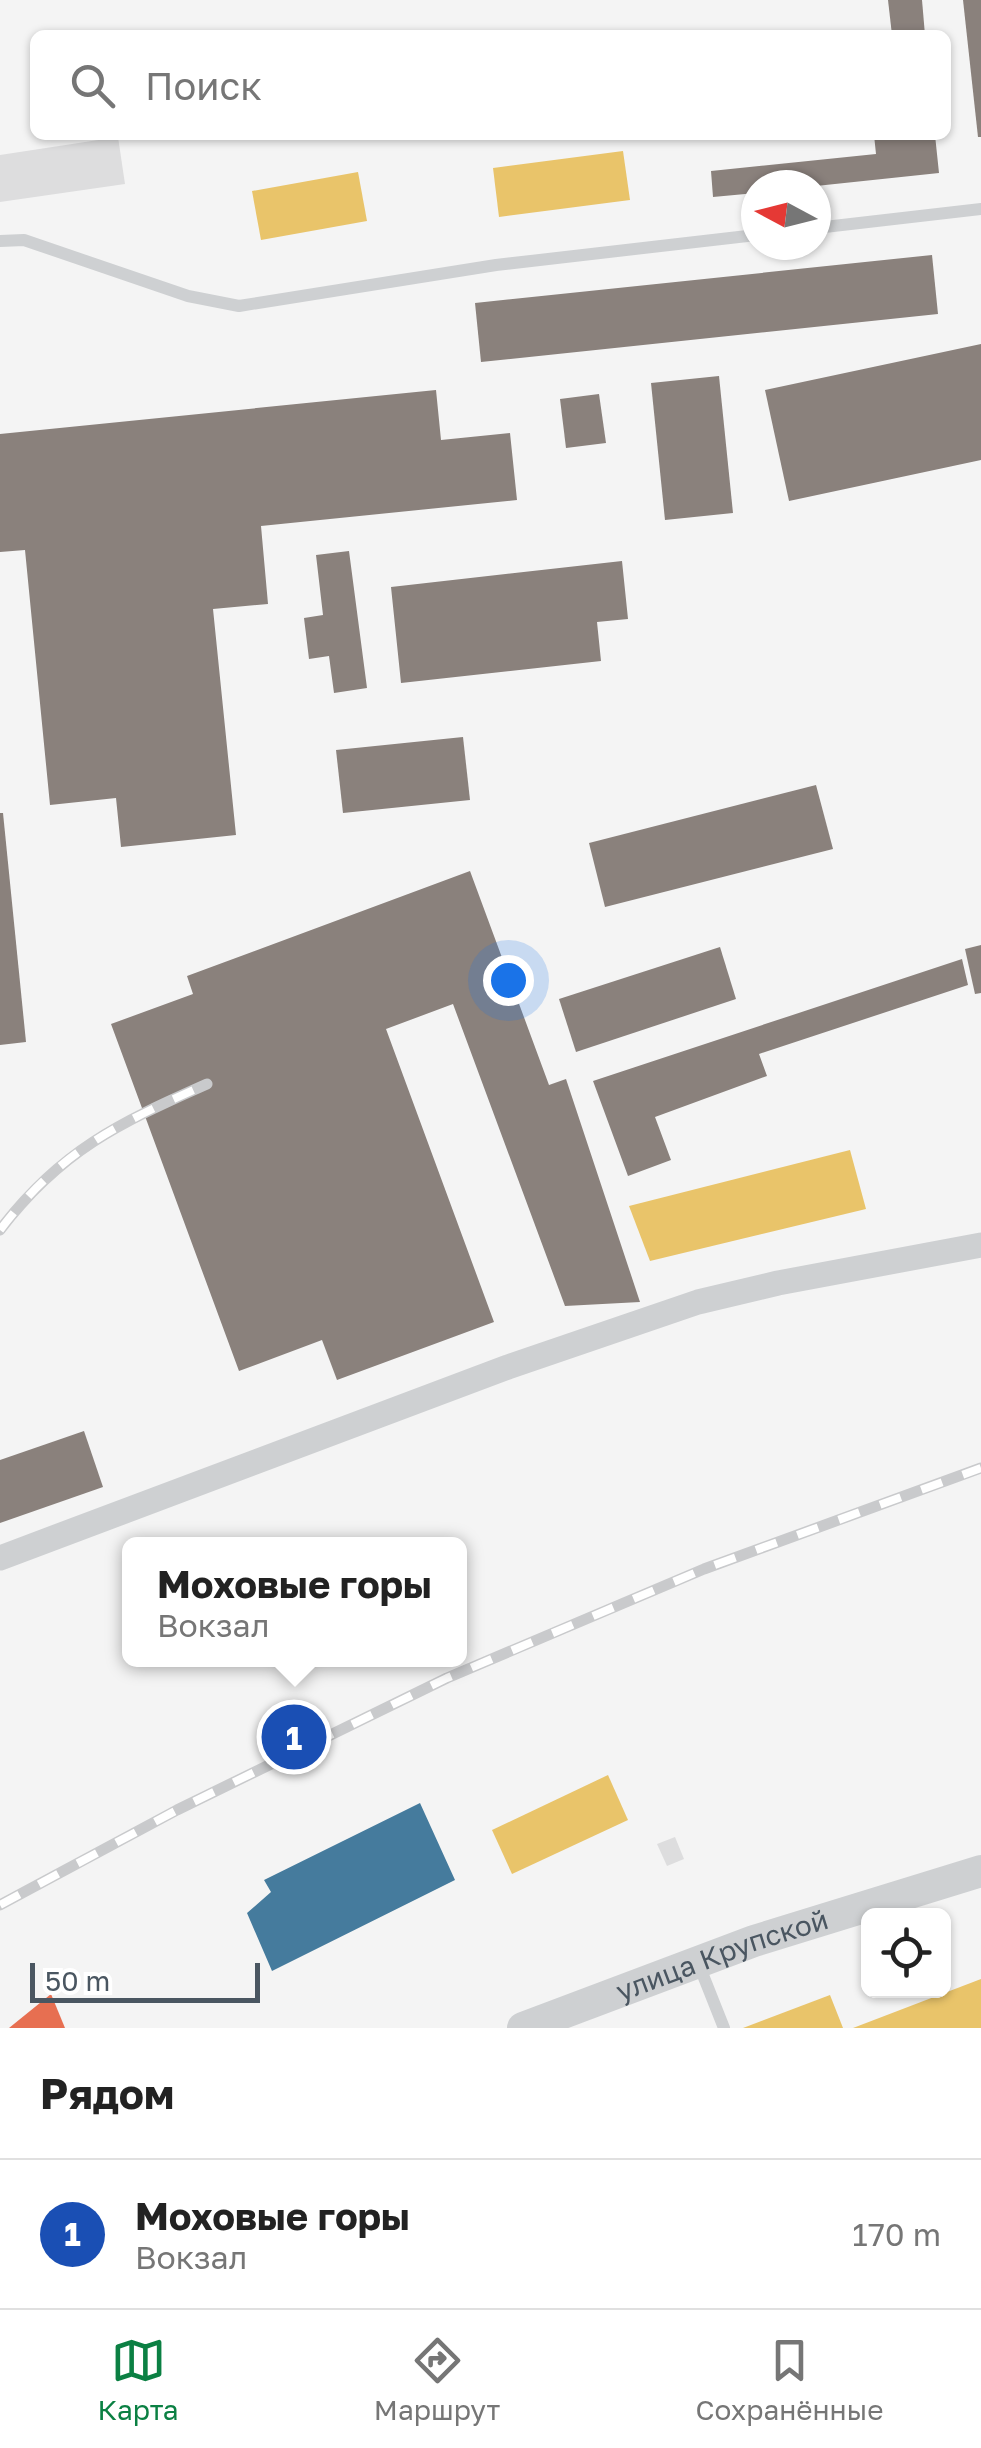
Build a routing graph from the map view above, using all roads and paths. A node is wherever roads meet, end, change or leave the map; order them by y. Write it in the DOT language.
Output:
graph roads {
  1 [pos="981,209"];
  2 [pos="831,226"];
  3 [pos="741,237"];
  4 [pos="0,241"];
  5 [pos="981,1245"];
  6 [pos="0,1558"];
  7 [pos="981,1870"];
  8 [pos="698,1962"];
  9 [pos="544,2024"];
  10 [pos="724,2028"];
  1 -- 2 [label="lane"];
  3 -- 4 [label="lane"];
  5 -- 6 [label="street"];
  7 -- 8 [label="street, улица Крупской"];
  8 -- 9 [label="street, улица Крупской"];
  8 -- 10 [label="lane"];
}
